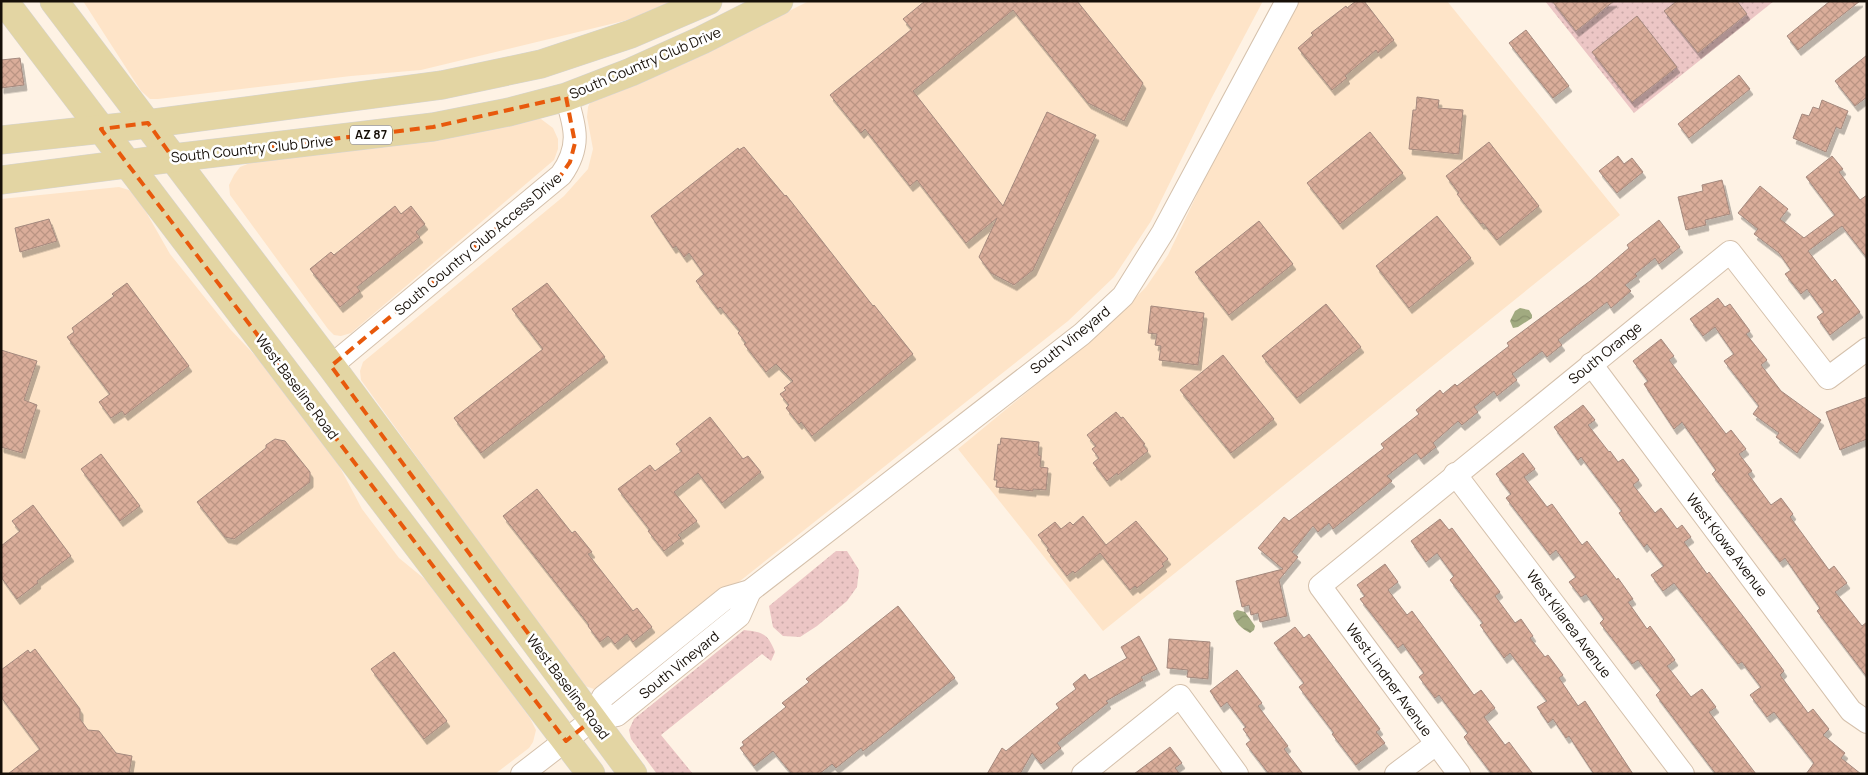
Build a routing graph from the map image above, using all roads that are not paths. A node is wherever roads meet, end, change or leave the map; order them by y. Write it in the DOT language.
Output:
graph roads {
  1 [pos="4,1"];
  2 [pos="54,1"];
  3 [pos="708,1"];
  4 [pos="779,1"];
  5 [pos="1287,1"];
  6 [pos="566,97"];
  7 [pos="148,124"];
  8 [pos="101,129"];
  9 [pos="1,140"];
  10 [pos="173,158"];
  11 [pos="127,164"];
  12 [pos="1,180"];
  13 [pos="1867,349"];
  14 [pos="1591,364"];
  15 [pos="331,366"];
  16 [pos="1455,474"];
  17 [pos="1320,586"];
  18 [pos="592,720"];
  19 [pos="1867,722"];
  20 [pos="566,741"];
  21 [pos="1436,744"];
  22 [pos="522,774"];
  23 [pos="591,774"];
  24 [pos="633,774"];
  25 [pos="1083,774"];
  26 [pos="1237,774"];
  27 [pos="1396,774"];
  28 [pos="1459,774"];
  29 [pos="1683,774"];
  1 -- 8 [label="main road, West Baseline Road"];
  2 -- 7 [label="main road, West Baseline Road"];
  3 -- 7 [label="main road"];
  4 -- 6 [label="main road, South Country Club Drive / AZ 87"];
  5 -- 18 [label="street, South Vineyard"];
  6 -- 10 [label="main road, South Country Club Drive / AZ 87"];
  6 -- 15 [label="street, South Country Club Access Drive"];
  7 -- 8 [label="main road"];
  7 -- 10 [label="main road, West Baseline Road"];
  8 -- 9 [label="main road"];
  8 -- 11 [label="main road, West Baseline Road"];
  10 -- 11 [label="main road, South Country Club Drive / AZ 87"];
  10 -- 15 [label="main road, West Baseline Road"];
  11 -- 12 [label="main road, South Country Club Drive / AZ 87"];
  11 -- 20 [label="main road, West Baseline Road"];
  13 -- 14 [label="street, South Orange"];
  14 -- 16 [label="street, South Orange"];
  14 -- 19 [label="street, West Kiowa Avenue"];
  15 -- 18 [label="main road, West Baseline Road"];
  16 -- 17 [label="street, South Orange"];
  16 -- 29 [label="street, West Kilarea Avenue"];
  17 -- 21 [label="street, West Lindner Avenue"];
  18 -- 20 [label="street, South Vineyard"];
  18 -- 24 [label="main road, West Baseline Road"];
  20 -- 22 [label="street, South Vineyard"];
  20 -- 23 [label="main road, West Baseline Road"];
  21 -- 27 [label="street"];
  21 -- 28 [label="street, West Lindner Avenue"];
  25 -- 26 [label="street"];
}
